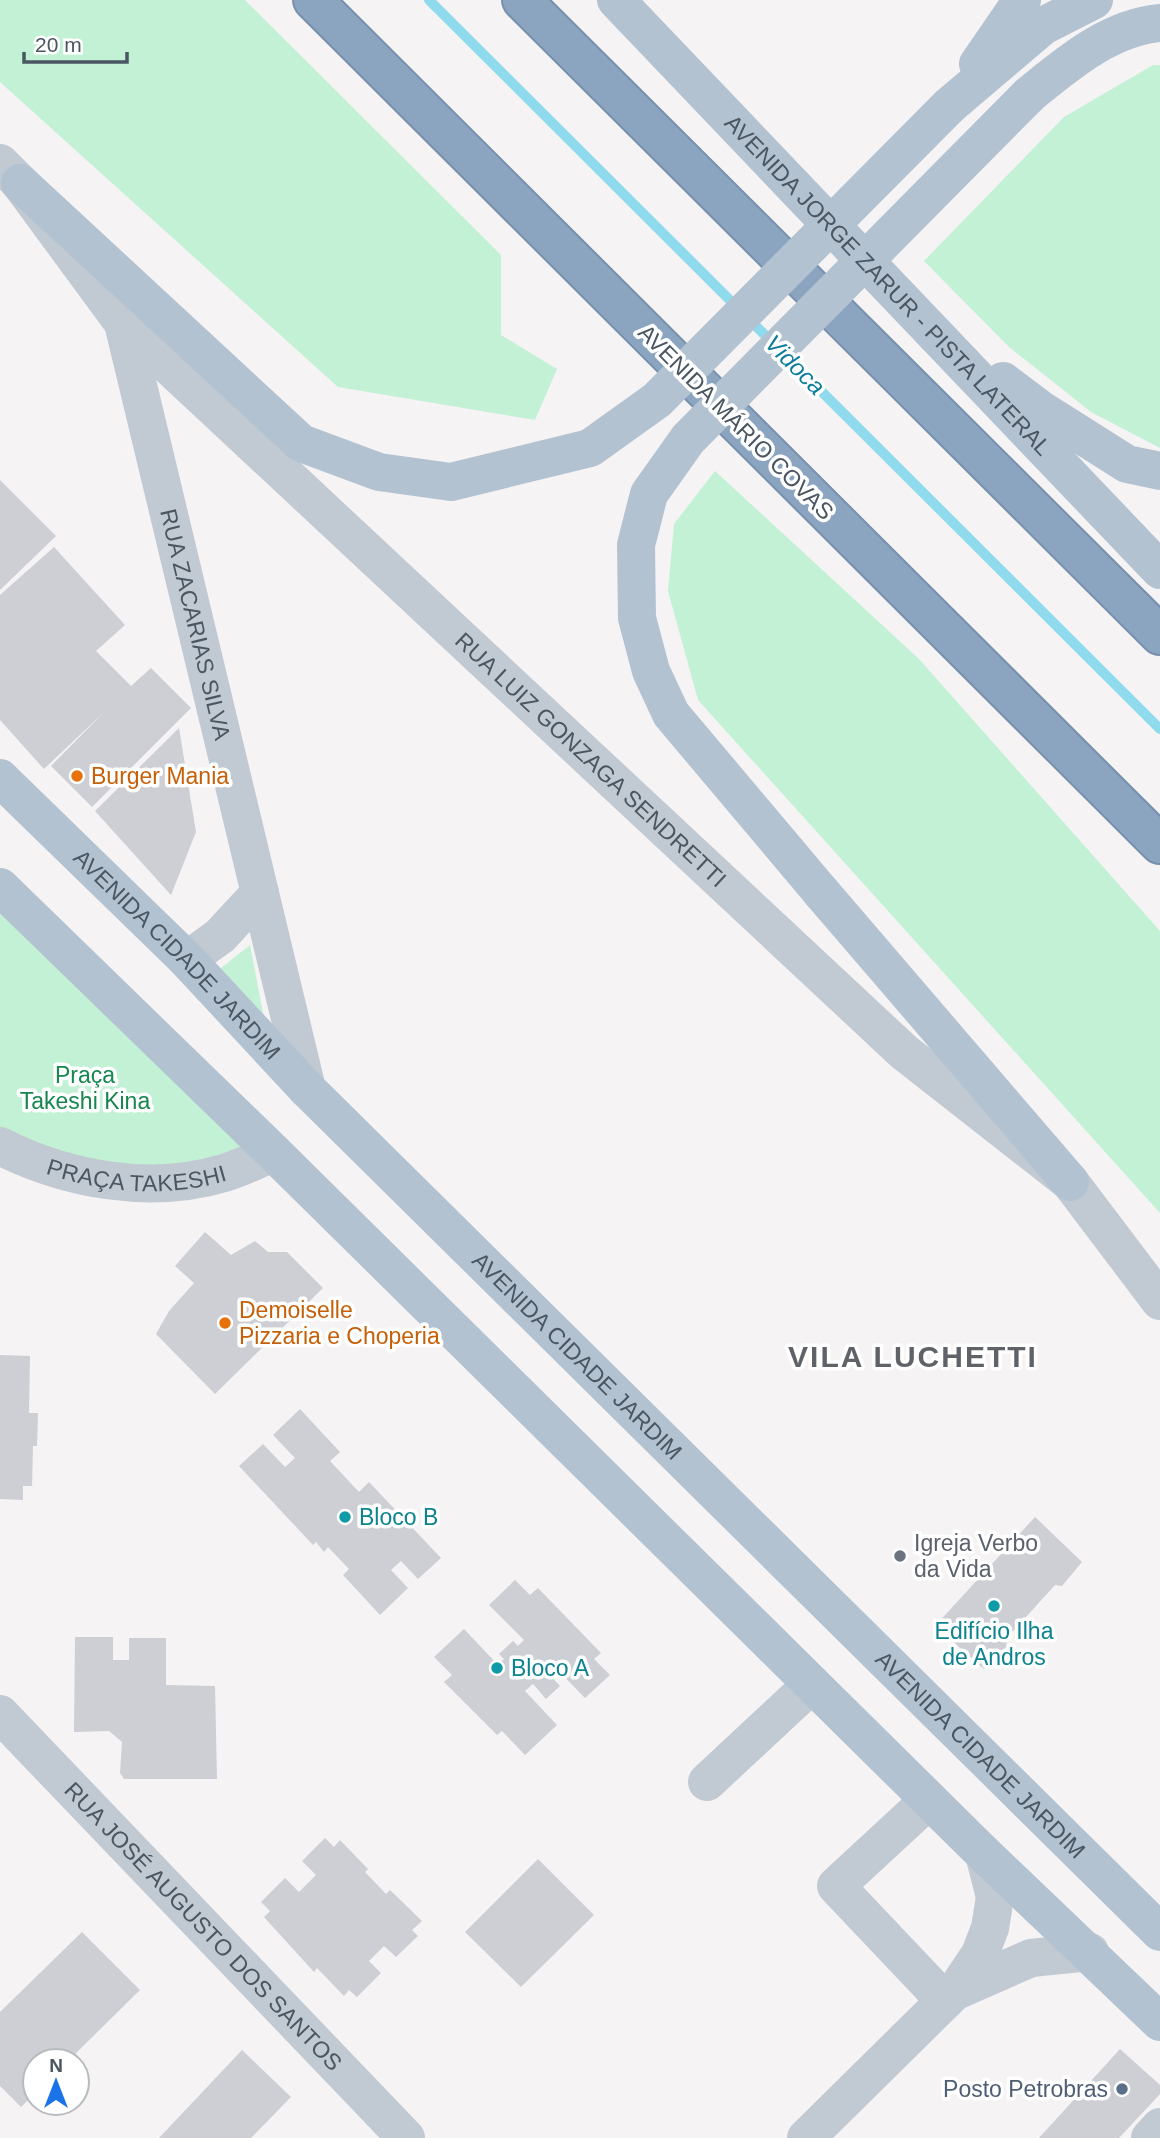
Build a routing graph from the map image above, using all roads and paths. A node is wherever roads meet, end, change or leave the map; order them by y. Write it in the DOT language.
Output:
graph roads {
  1 [pos="313,0"];
  2 [pos="522,0"];
  3 [pos="616,0"];
  4 [pos="1022,0"];
  5 [pos="1094,0"];
  6 [pos="1160,23"];
  7 [pos="949,106"];
  8 [pos="10,173"];
  9 [pos="918,318"];
  10 [pos="123,323"];
  11 [pos="1160,471"];
  12 [pos="1160,570"];
  13 [pos="1160,635"];
  14 [pos="0,778"];
  15 [pos="1092,778"];
  16 [pos="1160,845"];
  17 [pos="1160,870"];
  18 [pos="0,887"];
  19 [pos="260,893"];
  20 [pos="187,960"];
  21 [pos="307,1089"];
  22 [pos="274,1153"];
  23 [pos="10,1158"];
  24 [pos="1070,1182"];
  25 [pos="1160,1301"];
  26 [pos="812,1684"];
  27 [pos="0,1714"];
  28 [pos="707,1782"];
  29 [pos="929,1800"];
  30 [pos="984,1854"];
  31 [pos="1160,1932"];
  32 [pos="1090,1952"];
  33 [pos="950,1996"];
  34 [pos="1160,2022"];
  35 [pos="1160,2127"];
  36 [pos="406,2138"];
  37 [pos="806,2138"];
  38 [pos="1150,2138"];
  1 -- 15 [label="highway, AVENIDA MÁRIO COVAS"];
  2 -- 13 [label="highway"];
  3 -- 9 [label="main road, AVENIDA JORGE ZARUR - PISTA LATERAL"];
  4 -- 7 [label="main road"];
  5 -- 7 [label="main road"];
  6 -- 24 [label="main road, bridge"];
  7 -- 8 [label="main road, bridge"];
  8 -- 10 [label="street"];
  9 -- 11 [label="main road"];
  9 -- 12 [label="main road, AVENIDA JORGE ZARUR - PISTA LATERAL"];
  10 -- 19 [label="street, RUA ZACARIAS SILVA"];
  10 -- 24 [label="street, RUA LUIZ GONZAGA SENDRETTI"];
  14 -- 20 [label="main road, AVENIDA CIDADE JARDIM"];
  15 -- 16 [label="highway, AVENIDA MÁRIO COVAS"];
  15 -- 17 [label="highway"];
  18 -- 22 [label="main road"];
  19 -- 20 [label="street"];
  19 -- 21 [label="street, RUA ZACARIAS SILVA"];
  20 -- 21 [label="main road, AVENIDA CIDADE JARDIM"];
  21 -- 31 [label="main road, AVENIDA CIDADE JARDIM"];
  22 -- 23 [label="street, PRAÇA TAKESHI"];
  22 -- 26 [label="main road"];
  24 -- 25 [label="street, RUA LUIZ GONZAGA SENDRETTI"];
  26 -- 28 [label="street"];
  26 -- 29 [label="main road"];
  27 -- 36 [label="street, RUA JOSÉ AUGUSTO DOS SANTOS"];
  29 -- 30 [label="main road"];
  29 -- 33 [label="street"];
  30 -- 32 [label="main road"];
  30 -- 33 [label="street"];
  32 -- 33 [label="street"];
  32 -- 34 [label="main road"];
  33 -- 37 [label="street"];
  35 -- 38 [label="street"];
}
